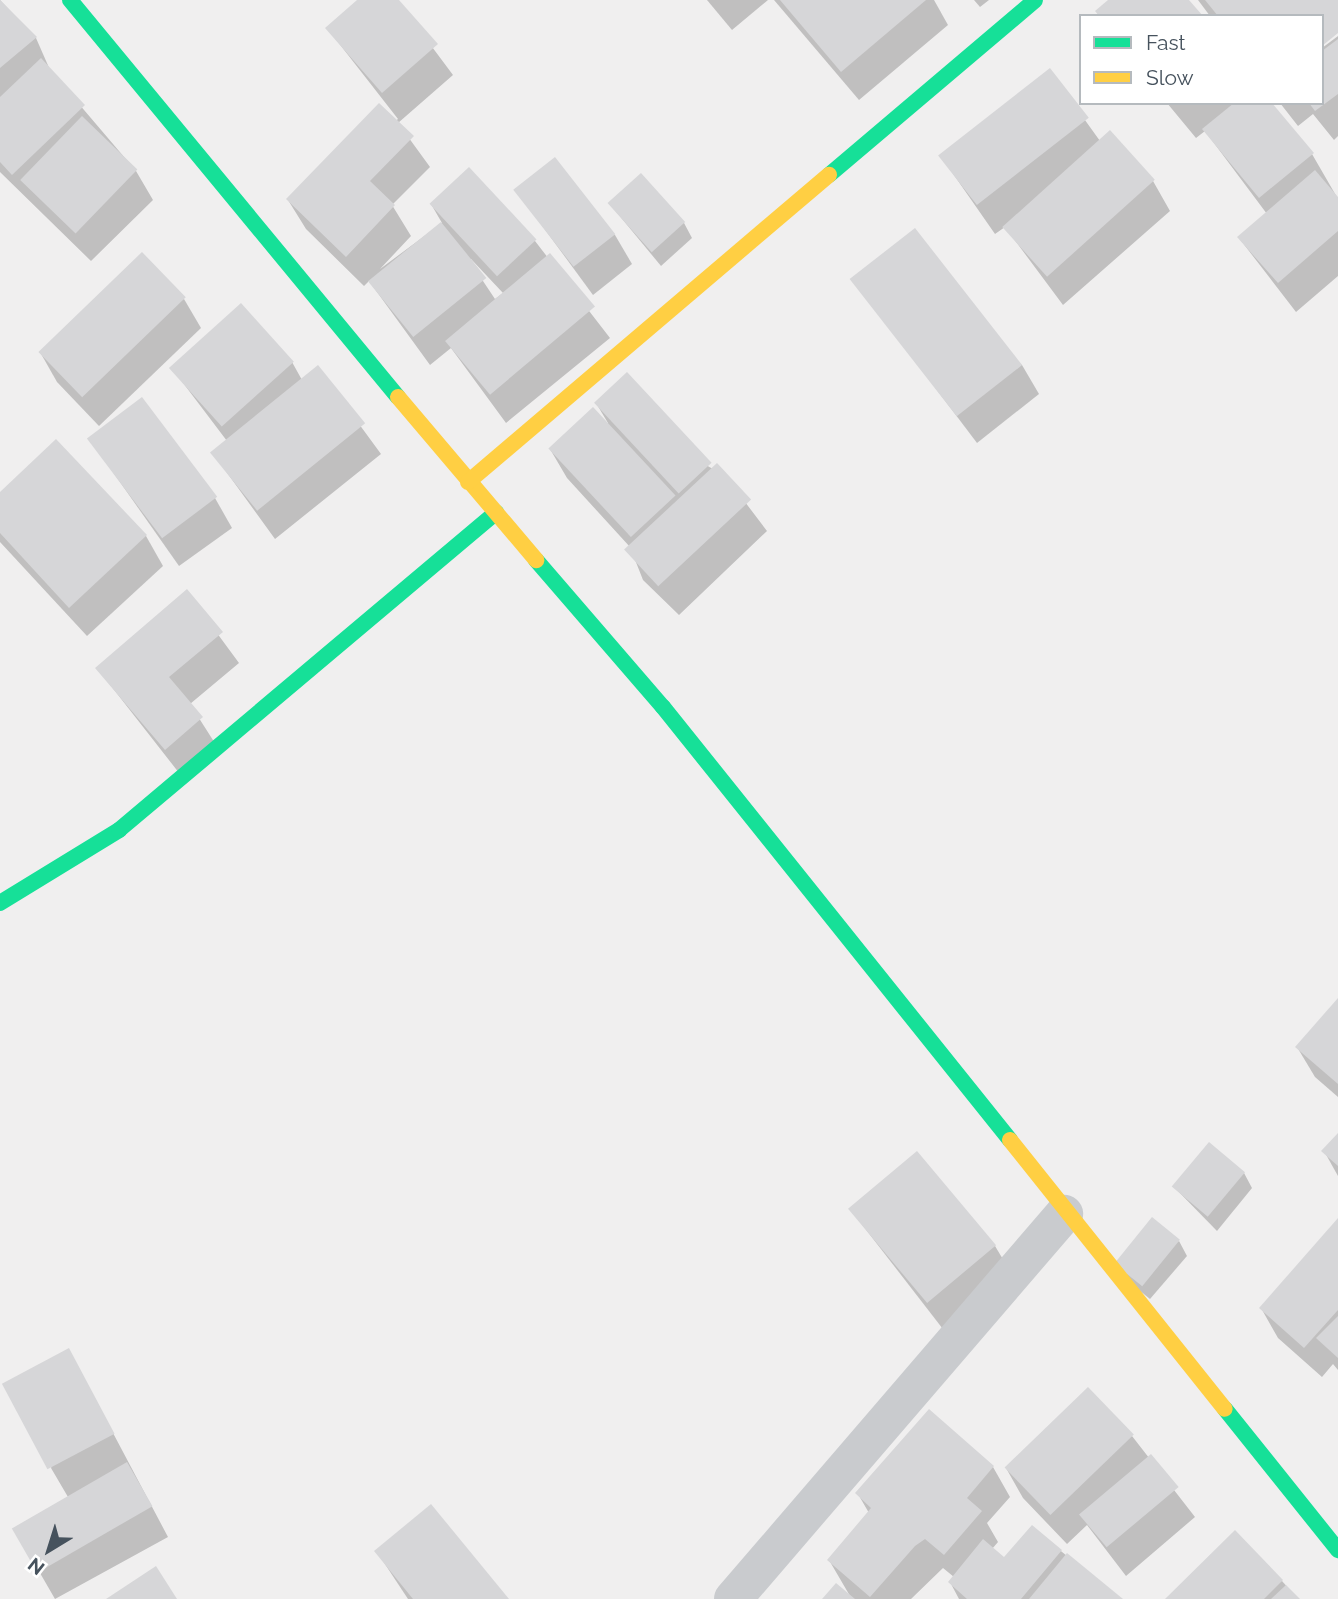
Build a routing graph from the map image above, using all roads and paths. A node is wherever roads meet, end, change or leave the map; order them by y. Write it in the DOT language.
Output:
graph roads {
  1 [pos="70,0"];
  2 [pos="1035,0"];
  3 [pos="468,482"];
  4 [pos="496,513"];
  5 [pos="0,903"];
  6 [pos="1065,1213"];
  7 [pos="1338,1550"];
  8 [pos="733,1599"];
  1 -- 3 [label="street"];
  2 -- 3 [label="street"];
  3 -- 4 [label="street"];
  4 -- 5 [label="street"];
  4 -- 6 [label="street"];
  6 -- 7 [label="street"];
  6 -- 8 [label="street"];
}
